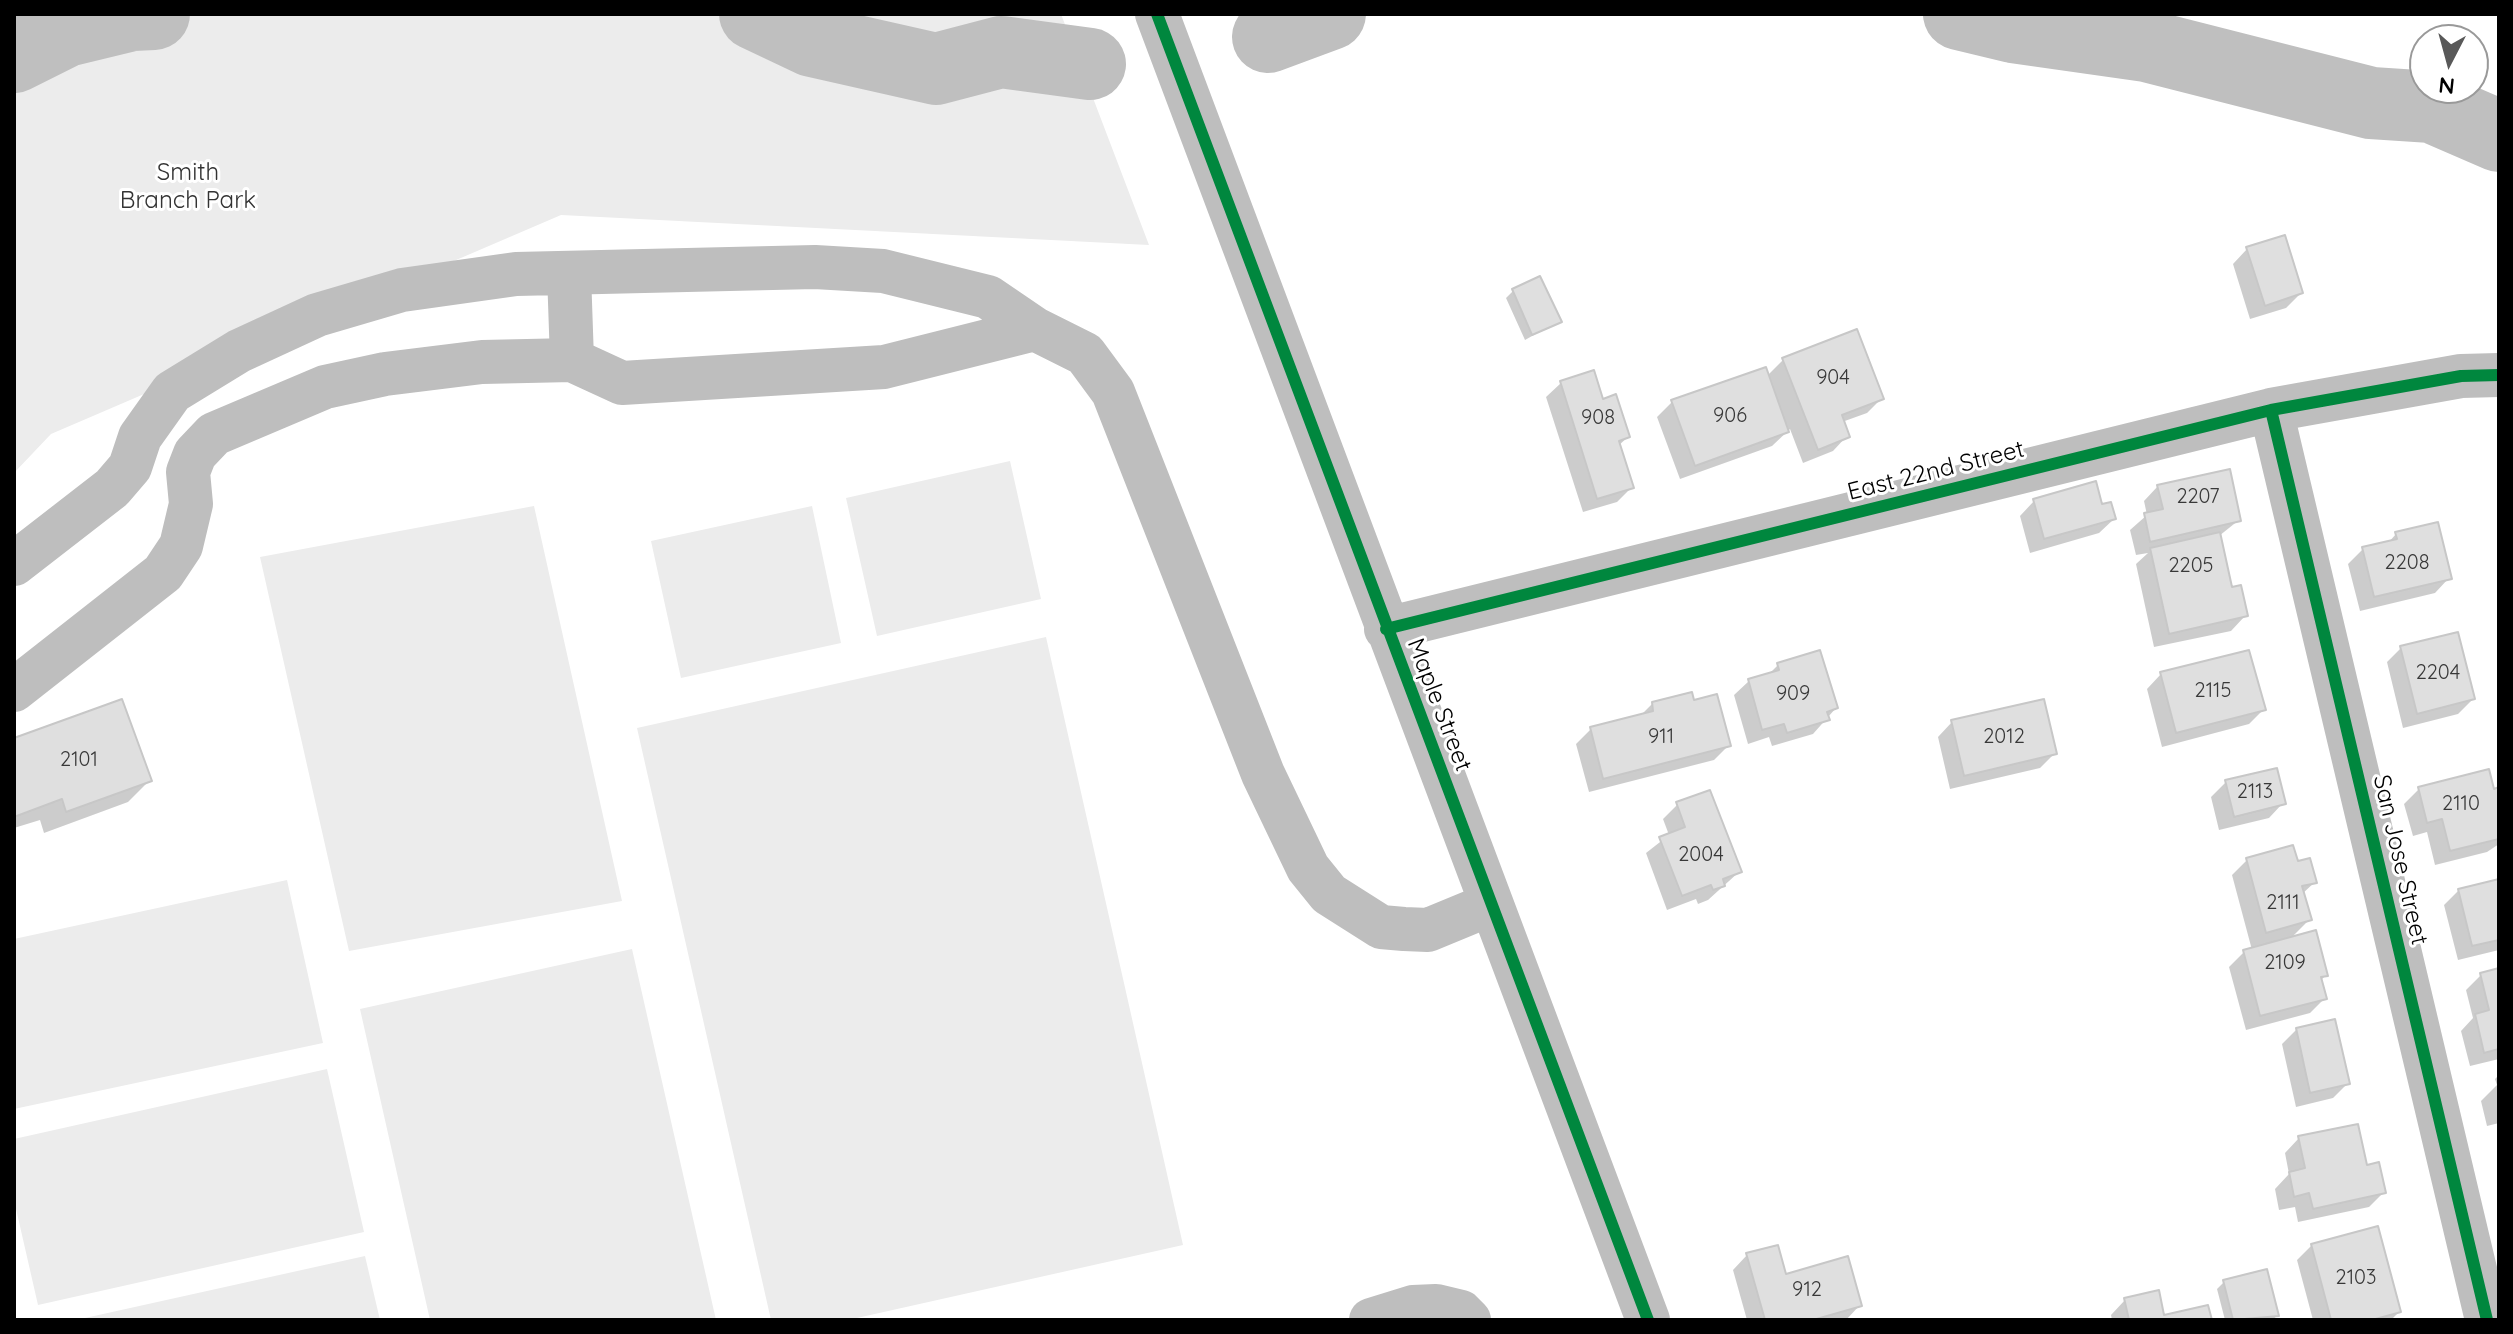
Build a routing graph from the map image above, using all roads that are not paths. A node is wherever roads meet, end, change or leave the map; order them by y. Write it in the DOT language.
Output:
graph roads {
  1 [pos="1157,14"];
  2 [pos="569,273"];
  3 [pos="1035,329"];
  4 [pos="572,360"];
  5 [pos="2499,375"];
  6 [pos="2271,410"];
  7 [pos="140,437"];
  8 [pos="188,472"];
  9 [pos="14,564"];
  10 [pos="1386,629"];
  11 [pos="14,690"];
  12 [pos="1491,904"];
  13 [pos="1371,1320"];
  14 [pos="1469,1320"];
  15 [pos="1648,1320"];
  16 [pos="2487,1320"];
  1 -- 10 [label="street, Maple Street"];
  2 -- 3 [label="street"];
  2 -- 4 [label="street"];
  2 -- 7 [label="street"];
  3 -- 4 [label="street"];
  3 -- 12 [label="street"];
  4 -- 8 [label="street"];
  5 -- 6 [label="street, East 22nd Street"];
  6 -- 10 [label="street, East 22nd Street"];
  6 -- 16 [label="street, San Jose Street"];
  7 -- 8 [label="street"];
  7 -- 9 [label="street"];
  8 -- 11 [label="street"];
  10 -- 12 [label="street, Maple Street"];
  12 -- 15 [label="street, Maple Street"];
  13 -- 14 [label="street"];
}
